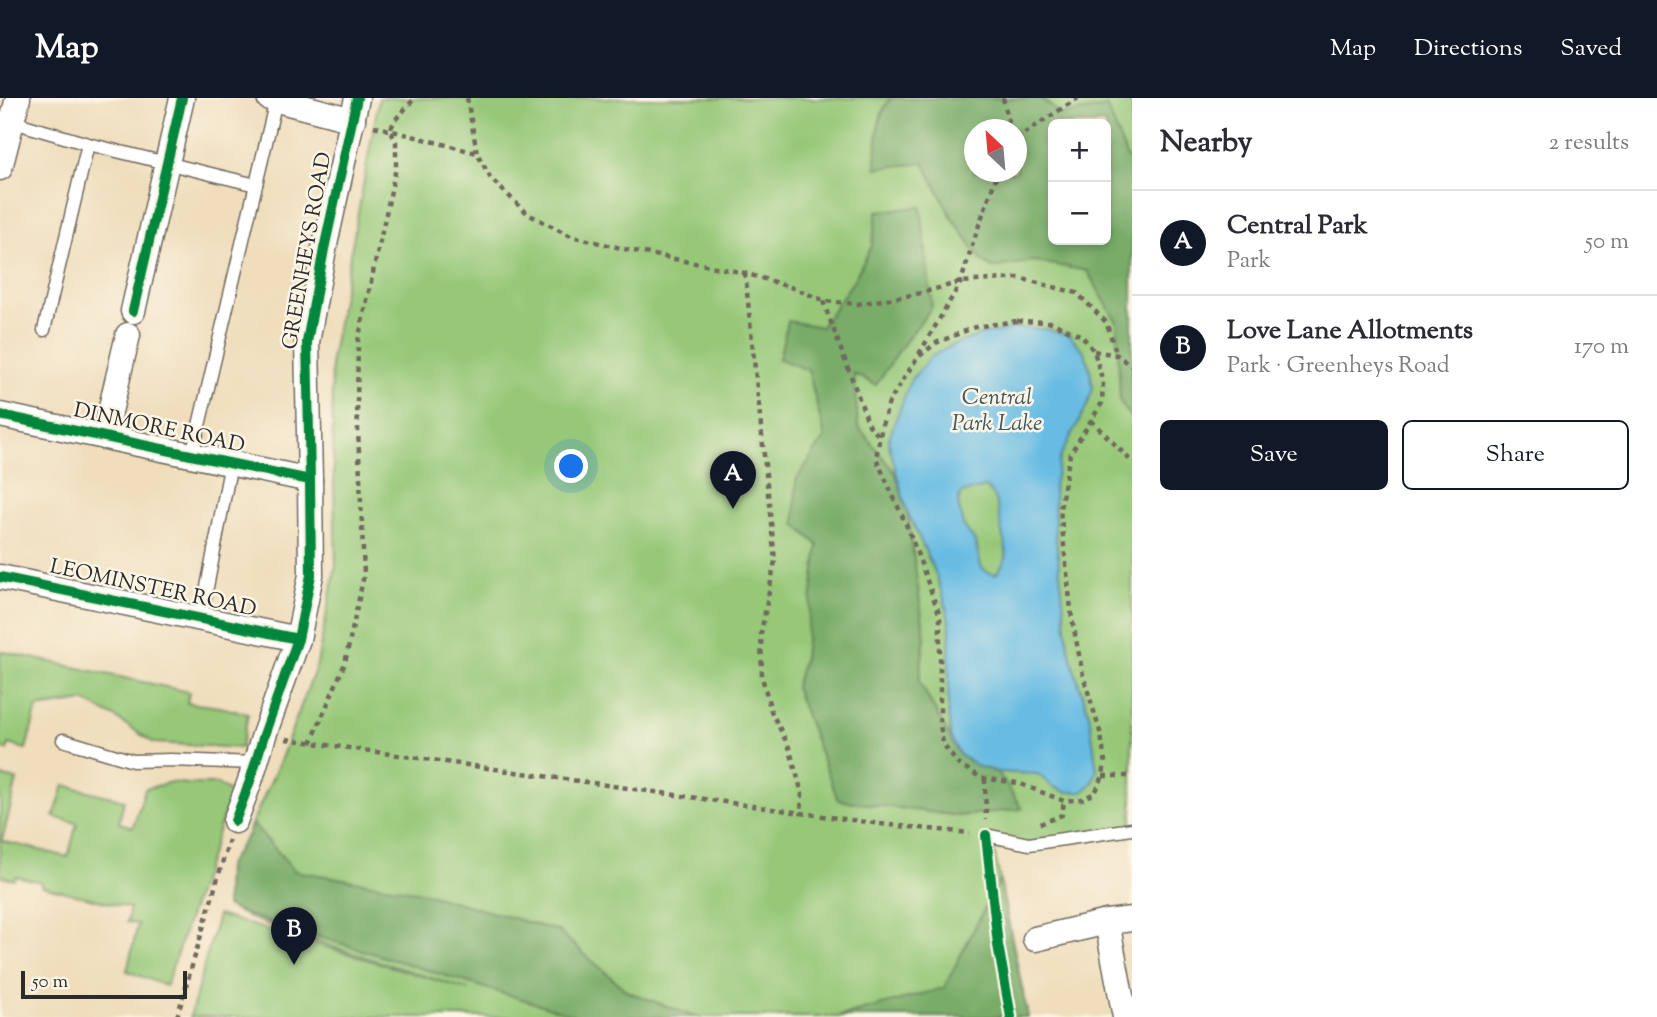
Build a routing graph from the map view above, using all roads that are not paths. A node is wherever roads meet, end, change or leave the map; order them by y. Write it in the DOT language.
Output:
graph roads {
  1 [pos="18,98"];
  2 [pos="182,98"];
  3 [pos="271,99"];
  4 [pos="355,109"];
  5 [pos="6,120"];
  6 [pos="88,144"];
  7 [pos="167,163"];
  8 [pos="0,168"];
  9 [pos="256,186"];
  10 [pos="133,311"];
  11 [pos="44,330"];
  12 [pos="128,335"];
  13 [pos="0,415"];
  14 [pos="104,437"];
  15 [pos="192,455"];
  16 [pos="231,463"];
  17 [pos="310,480"];
  18 [pos="0,577"];
  19 [pos="201,618"];
  20 [pos="298,639"];
  21 [pos="63,740"];
  22 [pos="256,763"];
  23 [pos="235,821"];
  24 [pos="1132,829"];
  25 [pos="986,835"];
  26 [pos="1132,919"];
  27 [pos="1107,922"];
  28 [pos="1035,939"];
  29 [pos="1125,1017"];
  1 -- 5 [label="street"];
  2 -- 7 [label="street"];
  3 -- 4 [label="street"];
  3 -- 9 [label="lane"];
  4 -- 17 [label="street, GREENHEYS ROAD"];
  5 -- 6 [label="lane"];
  5 -- 8 [label="street"];
  6 -- 7 [label="lane"];
  6 -- 11 [label="lane"];
  7 -- 9 [label="lane"];
  7 -- 10 [label="street"];
  9 -- 15 [label="lane"];
  12 -- 14 [label="street"];
  13 -- 14 [label="street, DINMORE ROAD"];
  14 -- 15 [label="street, DINMORE ROAD"];
  15 -- 16 [label="street, DINMORE ROAD"];
  16 -- 17 [label="street, DINMORE ROAD"];
  16 -- 19 [label="lane"];
  17 -- 20 [label="street, GREENHEYS ROAD"];
  18 -- 19 [label="street, LEOMINSTER ROAD"];
  19 -- 20 [label="street, LEOMINSTER ROAD"];
  20 -- 22 [label="street, GREENHEYS ROAD"];
  21 -- 22 [label="lane"];
  22 -- 23 [label="street, GREENHEYS ROAD"];
  24 -- 25 [label="lane"];
  26 -- 27 [label="street"];
  27 -- 28 [label="street"];
  27 -- 29 [label="street"];
}
